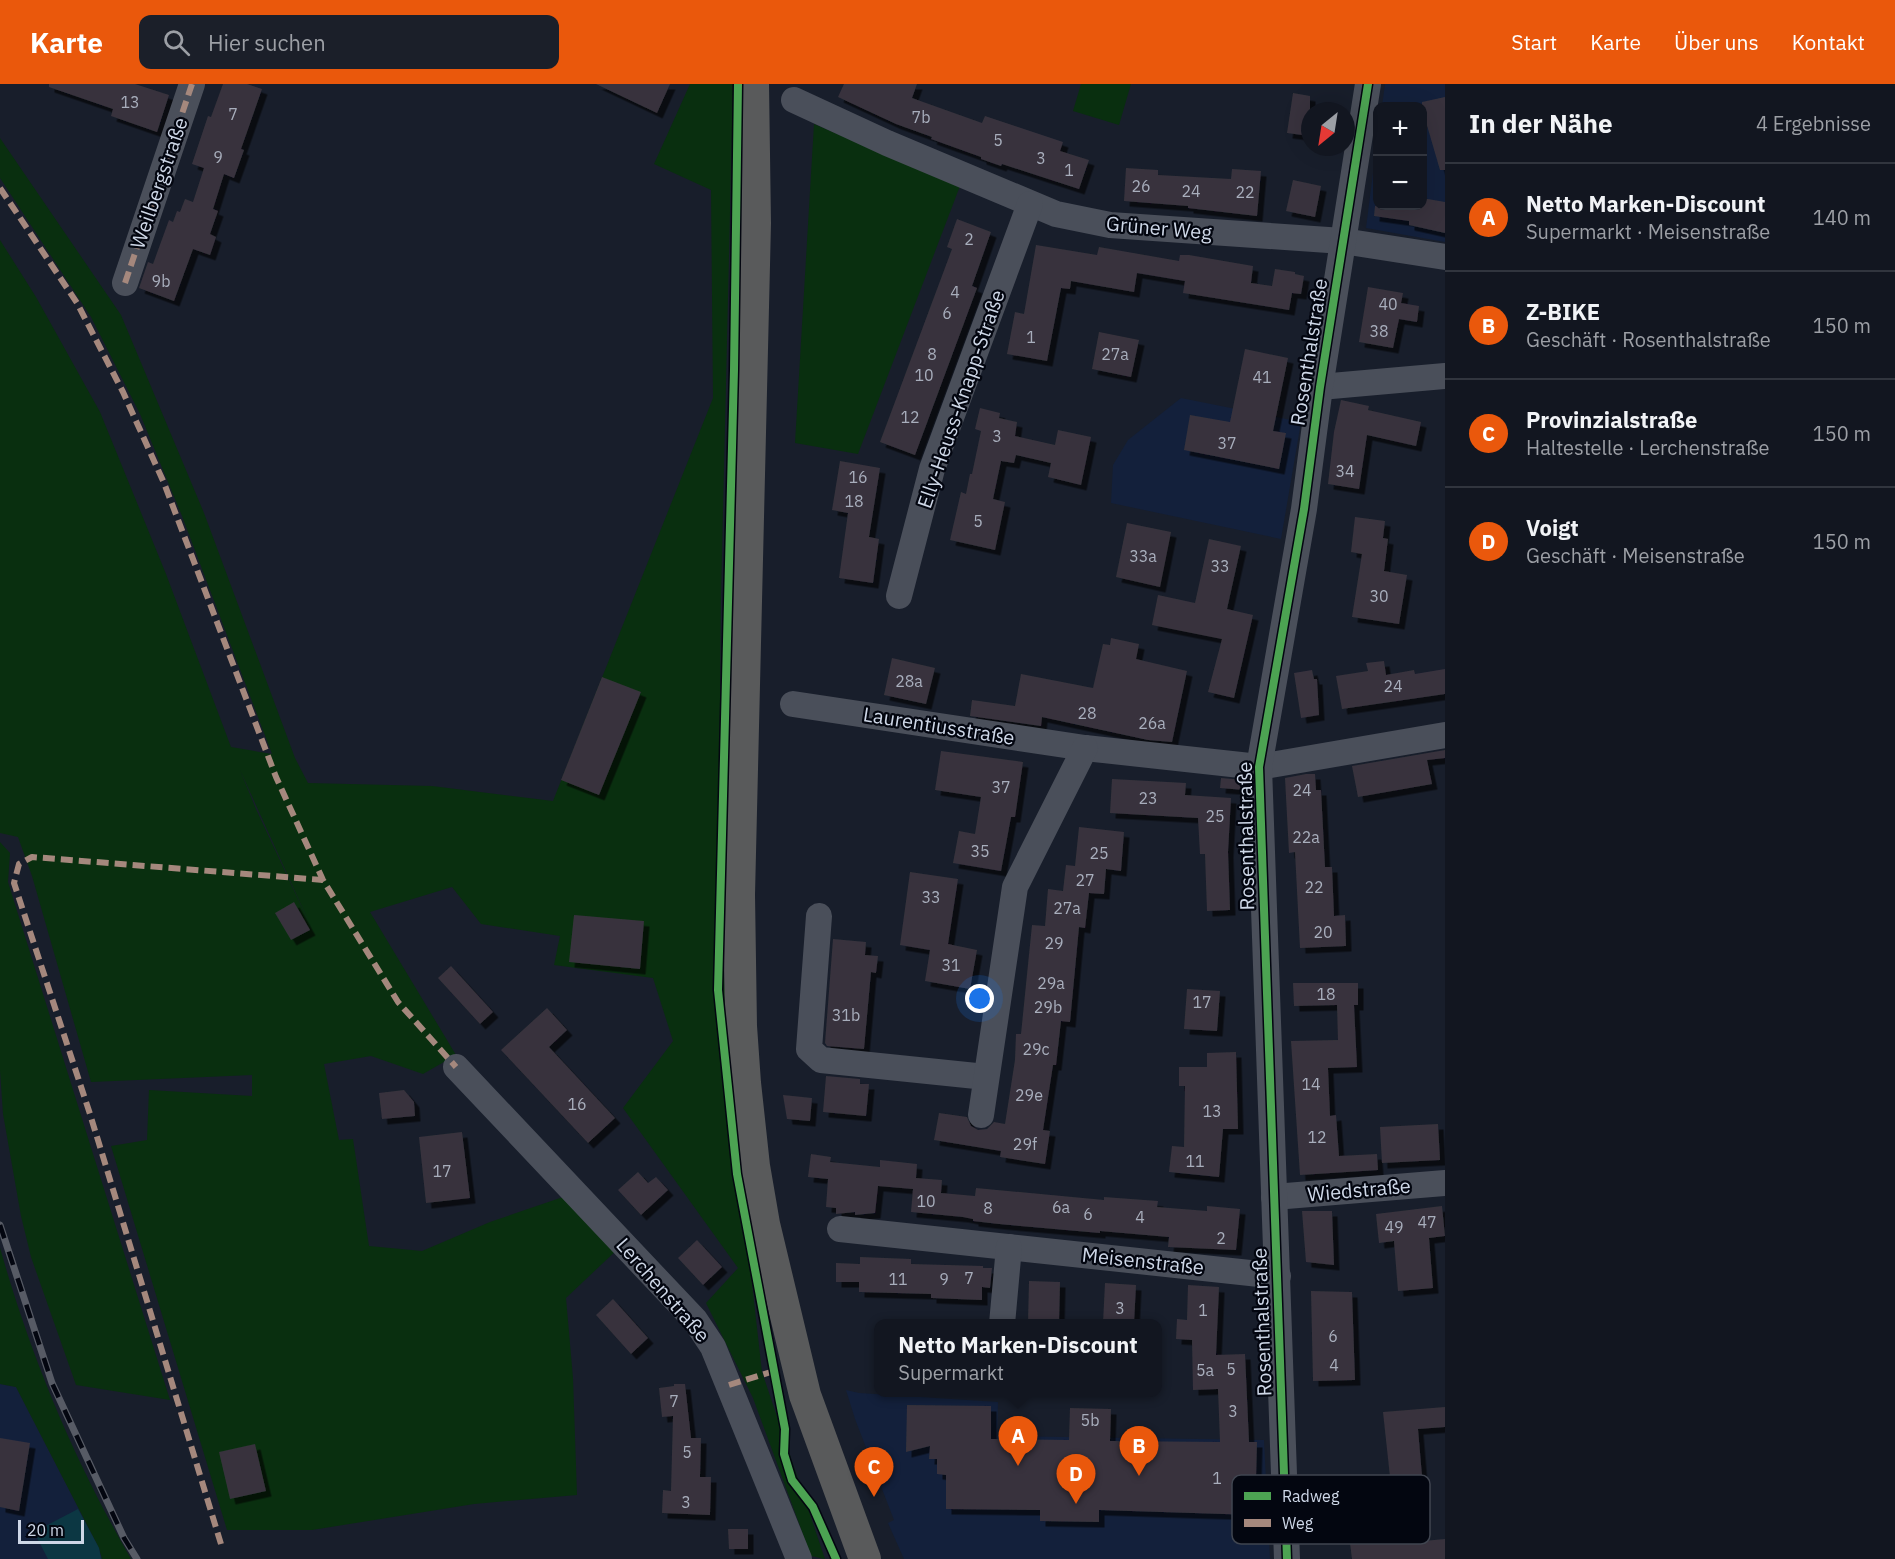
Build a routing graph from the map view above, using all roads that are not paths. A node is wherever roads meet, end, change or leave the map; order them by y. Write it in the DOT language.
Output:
graph roads {
  1 [pos="192,84"];
  2 [pos="753,84"];
  3 [pos="1368,84"];
  4 [pos="794,100"];
  5 [pos="1030,204"];
  6 [pos="1343,241"];
  7 [pos="1445,257"];
  8 [pos="125,283"];
  9 [pos="1445,376"];
  10 [pos="1320,387"];
  11 [pos="899,596"];
  12 [pos="793,704"];
  13 [pos="1445,735"];
  14 [pos="1085,748"];
  15 [pos="1259,767"];
  16 [pos="819,916"];
  17 [pos="456,1067"];
  18 [pos="986,1077"];
  19 [pos="981,1115"];
  20 [pos="1445,1183"];
  21 [pos="1274,1197"];
  22 [pos="840,1228"];
  23 [pos="1009,1247"];
  24 [pos="1278,1276"];
  25 [pos="1002,1319"];
  26 [pos="1284,1475"];
  27 [pos="1287,1544"];
  28 [pos="864,1558"];
  29 [pos="799,1559"];
  30 [pos="1287,1559"];
  1 -- 8 [label="street, Weilbergstraße"];
  2 -- 28 [label="main road"];
  3 -- 6 [label="street, Rosenthalstraße"];
  4 -- 5 [label="street, Grüner Weg"];
  5 -- 6 [label="street, Grüner Weg"];
  5 -- 11 [label="street, Elly-Heuss-Knapp-Straße"];
  6 -- 7 [label="street, Grüner Weg"];
  6 -- 10 [label="street, Rosenthalstraße"];
  9 -- 10 [label="street"];
  10 -- 15 [label="street, Rosenthalstraße"];
  12 -- 14 [label="street, Laurentiusstraße"];
  13 -- 15 [label="street, Laurentiusstraße"];
  14 -- 15 [label="street, Laurentiusstraße"];
  14 -- 18 [label="street"];
  15 -- 21 [label="street, Rosenthalstraße"];
  16 -- 18 [label="street"];
  17 -- 29 [label="street, Lerchenstraße"];
  18 -- 19 [label="street"];
  20 -- 21 [label="street, Wiedstraße"];
  21 -- 24 [label="street, Rosenthalstraße"];
  22 -- 23 [label="street, Meisenstraße"];
  23 -- 24 [label="street, Meisenstraße"];
  23 -- 25 [label="street"];
  24 -- 26 [label="street, Rosenthalstraße"];
  27 -- 30 [label="street, Rosenthalstraße"];
}
